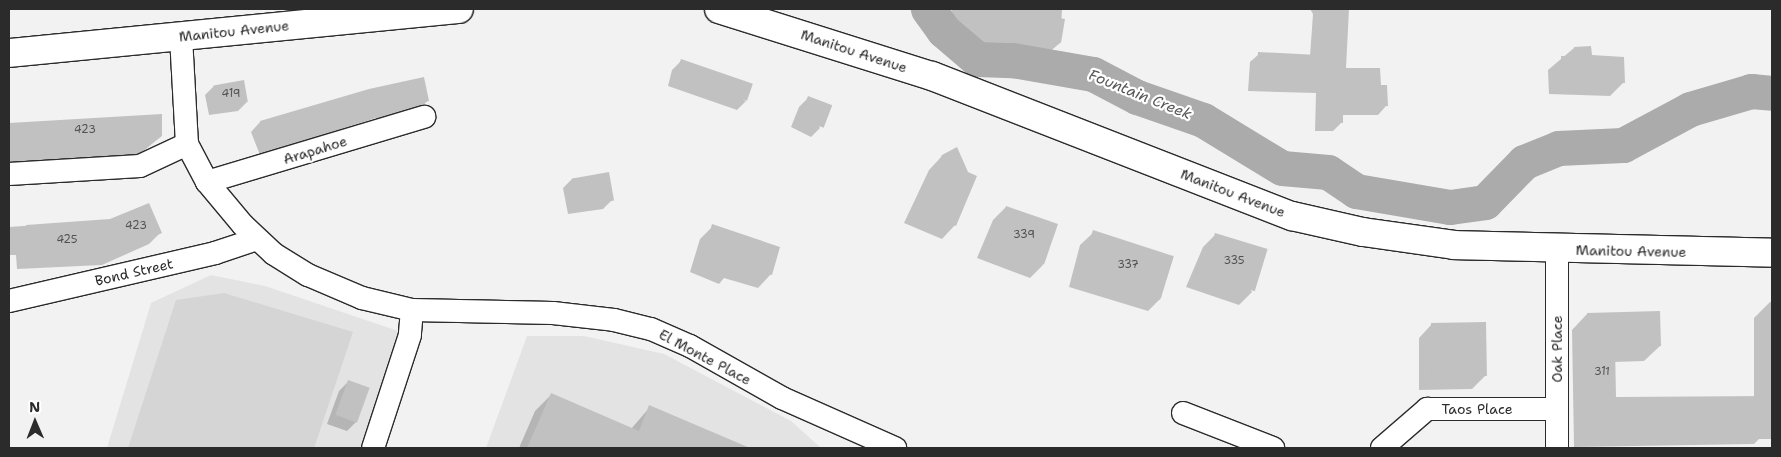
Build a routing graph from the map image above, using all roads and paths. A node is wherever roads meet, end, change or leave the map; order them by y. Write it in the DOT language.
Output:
graph roads {
  1 [pos="459,9"];
  2 [pos="730,10"];
  3 [pos="181,37"];
  4 [pos="9,53"];
  5 [pos="424,117"];
  6 [pos="187,144"];
  7 [pos="9,174"];
  8 [pos="207,182"];
  9 [pos="257,238"];
  10 [pos="1557,249"];
  11 [pos="1772,253"];
  12 [pos="9,301"];
  13 [pos="412,310"];
  14 [pos="1557,409"];
  15 [pos="1183,413"];
  16 [pos="373,448"];
  17 [pos="895,448"];
  18 [pos="1273,448"];
  19 [pos="1382,448"];
  20 [pos="1556,448"];
  1 -- 3 [label="main road, Manitou Avenue"];
  2 -- 10 [label="main road, Manitou Avenue"];
  3 -- 4 [label="main road, Manitou Avenue"];
  3 -- 6 [label="street, El Monte Place"];
  5 -- 8 [label="street, Arapahoe"];
  6 -- 7 [label="street"];
  6 -- 8 [label="street, El Monte Place"];
  8 -- 9 [label="street, El Monte Place"];
  9 -- 12 [label="street, Bond Street"];
  9 -- 13 [label="street, El Monte Place"];
  10 -- 11 [label="main road, Manitou Avenue"];
  10 -- 14 [label="street, Oak Place"];
  13 -- 16 [label="street"];
  13 -- 17 [label="street, El Monte Place"];
  14 -- 19 [label="street, Taos Place"];
  14 -- 20 [label="street, Oak Place"];
  15 -- 18 [label="street"];
}
